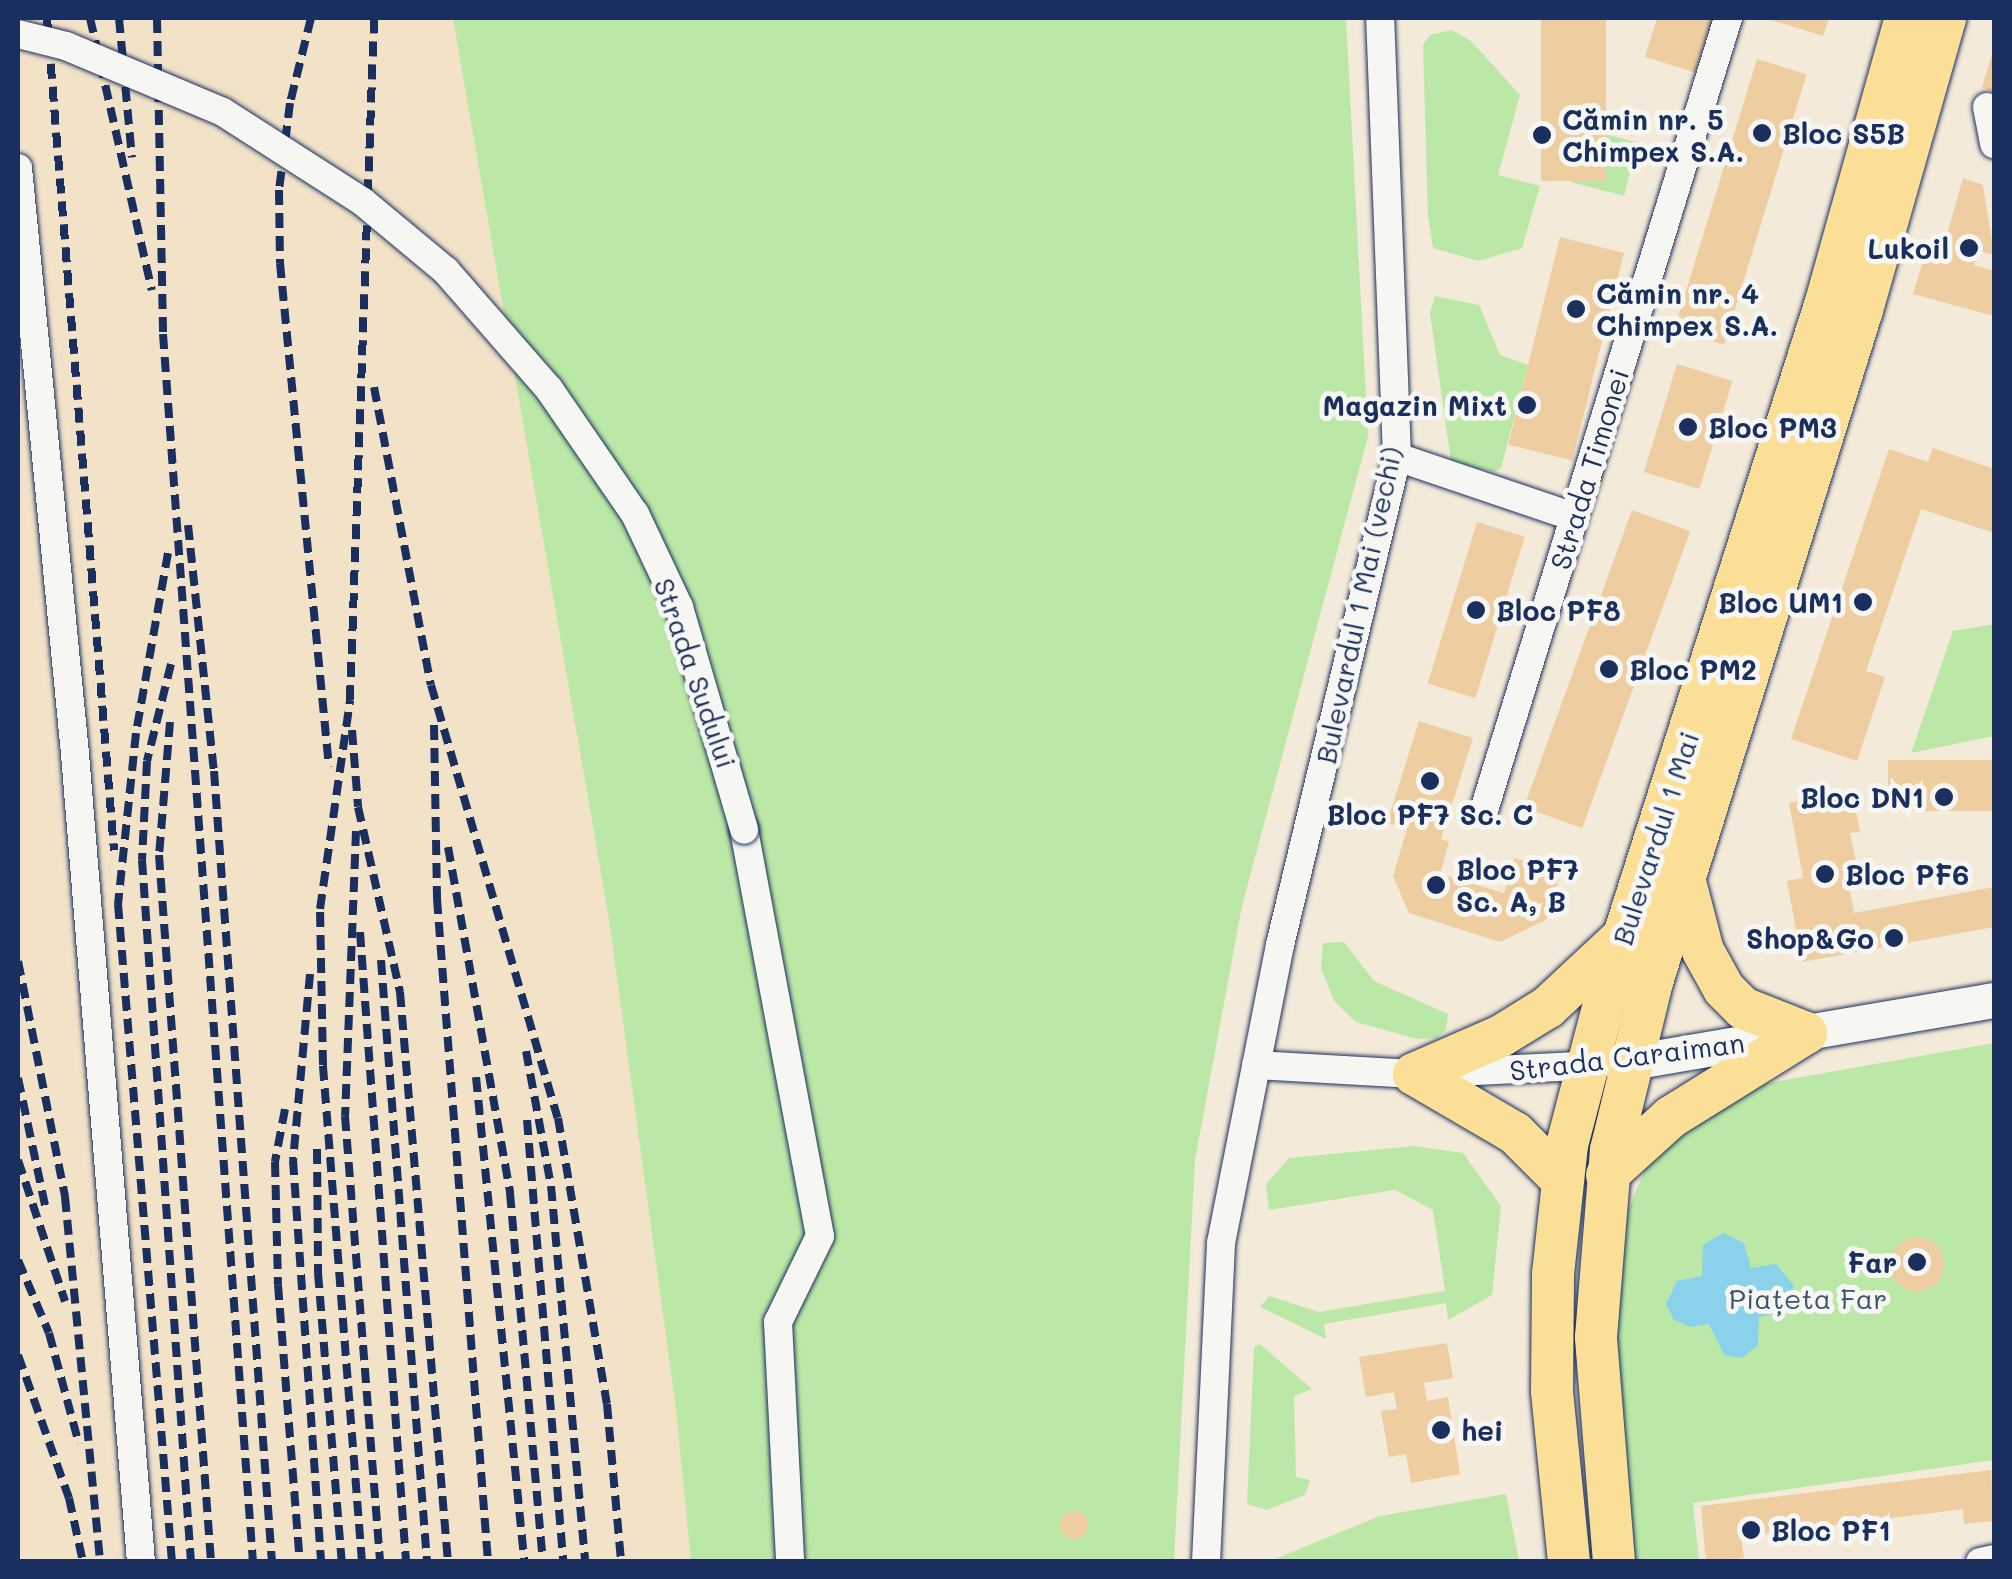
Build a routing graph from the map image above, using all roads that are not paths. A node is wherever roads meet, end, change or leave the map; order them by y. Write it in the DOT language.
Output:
graph roads {
  1 [pos="1380,18"];
  2 [pos="1728,18"];
  3 [pos="1906,18"];
  4 [pos="1945,18"];
  5 [pos="18,34"];
  6 [pos="1987,107"];
  7 [pos="1994,144"];
  8 [pos="18,168"];
  9 [pos="1396,457"];
  10 [pos="1574,517"];
  11 [pos="1485,807"];
  12 [pos="1684,880"];
  13 [pos="1623,937"];
  14 [pos="1994,1000"];
  15 [pos="1806,1033"];
  16 [pos="1631,1062"];
  17 [pos="1256,1065"];
  18 [pos="1586,1066"];
  19 [pos="1414,1074"];
  20 [pos="1607,1175"];
  21 [pos="1561,1179"];
  22 [pos="1994,1560"];
  23 [pos="140,1562"];
  24 [pos="790,1562"];
  25 [pos="1206,1562"];
  26 [pos="1569,1562"];
  27 [pos="1614,1562"];
  28 [pos="1980,1562"];
  1 -- 9 [label="street, Bulevardul 1 Mai (vechi)"];
  2 -- 10 [label="street, Strada Timonei"];
  3 -- 13 [label="main road, Bulevardul 1 Mai"];
  4 -- 12 [label="main road, Bulevardul 1 Mai"];
  5 -- 24 [label="street, Strada Sudului, bridge"];
  6 -- 7 [label="street"];
  8 -- 23 [label="street"];
  9 -- 10 [label="street"];
  9 -- 17 [label="street, Bulevardul 1 Mai (vechi)"];
  10 -- 11 [label="street, Strada Timonei"];
  12 -- 15 [label="main road"];
  12 -- 16 [label="main road, Bulevardul 1 Mai"];
  13 -- 18 [label="main road, Bulevardul 1 Mai"];
  13 -- 19 [label="main road"];
  14 -- 15 [label="street, Strada Caraiman"];
  15 -- 16 [label="street, Strada Caraiman"];
  15 -- 20 [label="main road"];
  16 -- 18 [label="street, Strada Caraiman"];
  16 -- 20 [label="main road, Bulevardul 1 Mai"];
  17 -- 19 [label="street, Strada Caraiman"];
  17 -- 25 [label="street, Bulevardul 1 Mai (vechi)"];
  18 -- 19 [label="street, Strada Caraiman"];
  18 -- 21 [label="main road, Bulevardul 1 Mai"];
  19 -- 21 [label="main road"];
  20 -- 27 [label="main road, Bulevardul 1 Mai"];
  21 -- 26 [label="main road, Bulevardul 1 Mai"];
  22 -- 28 [label="street"];
}
